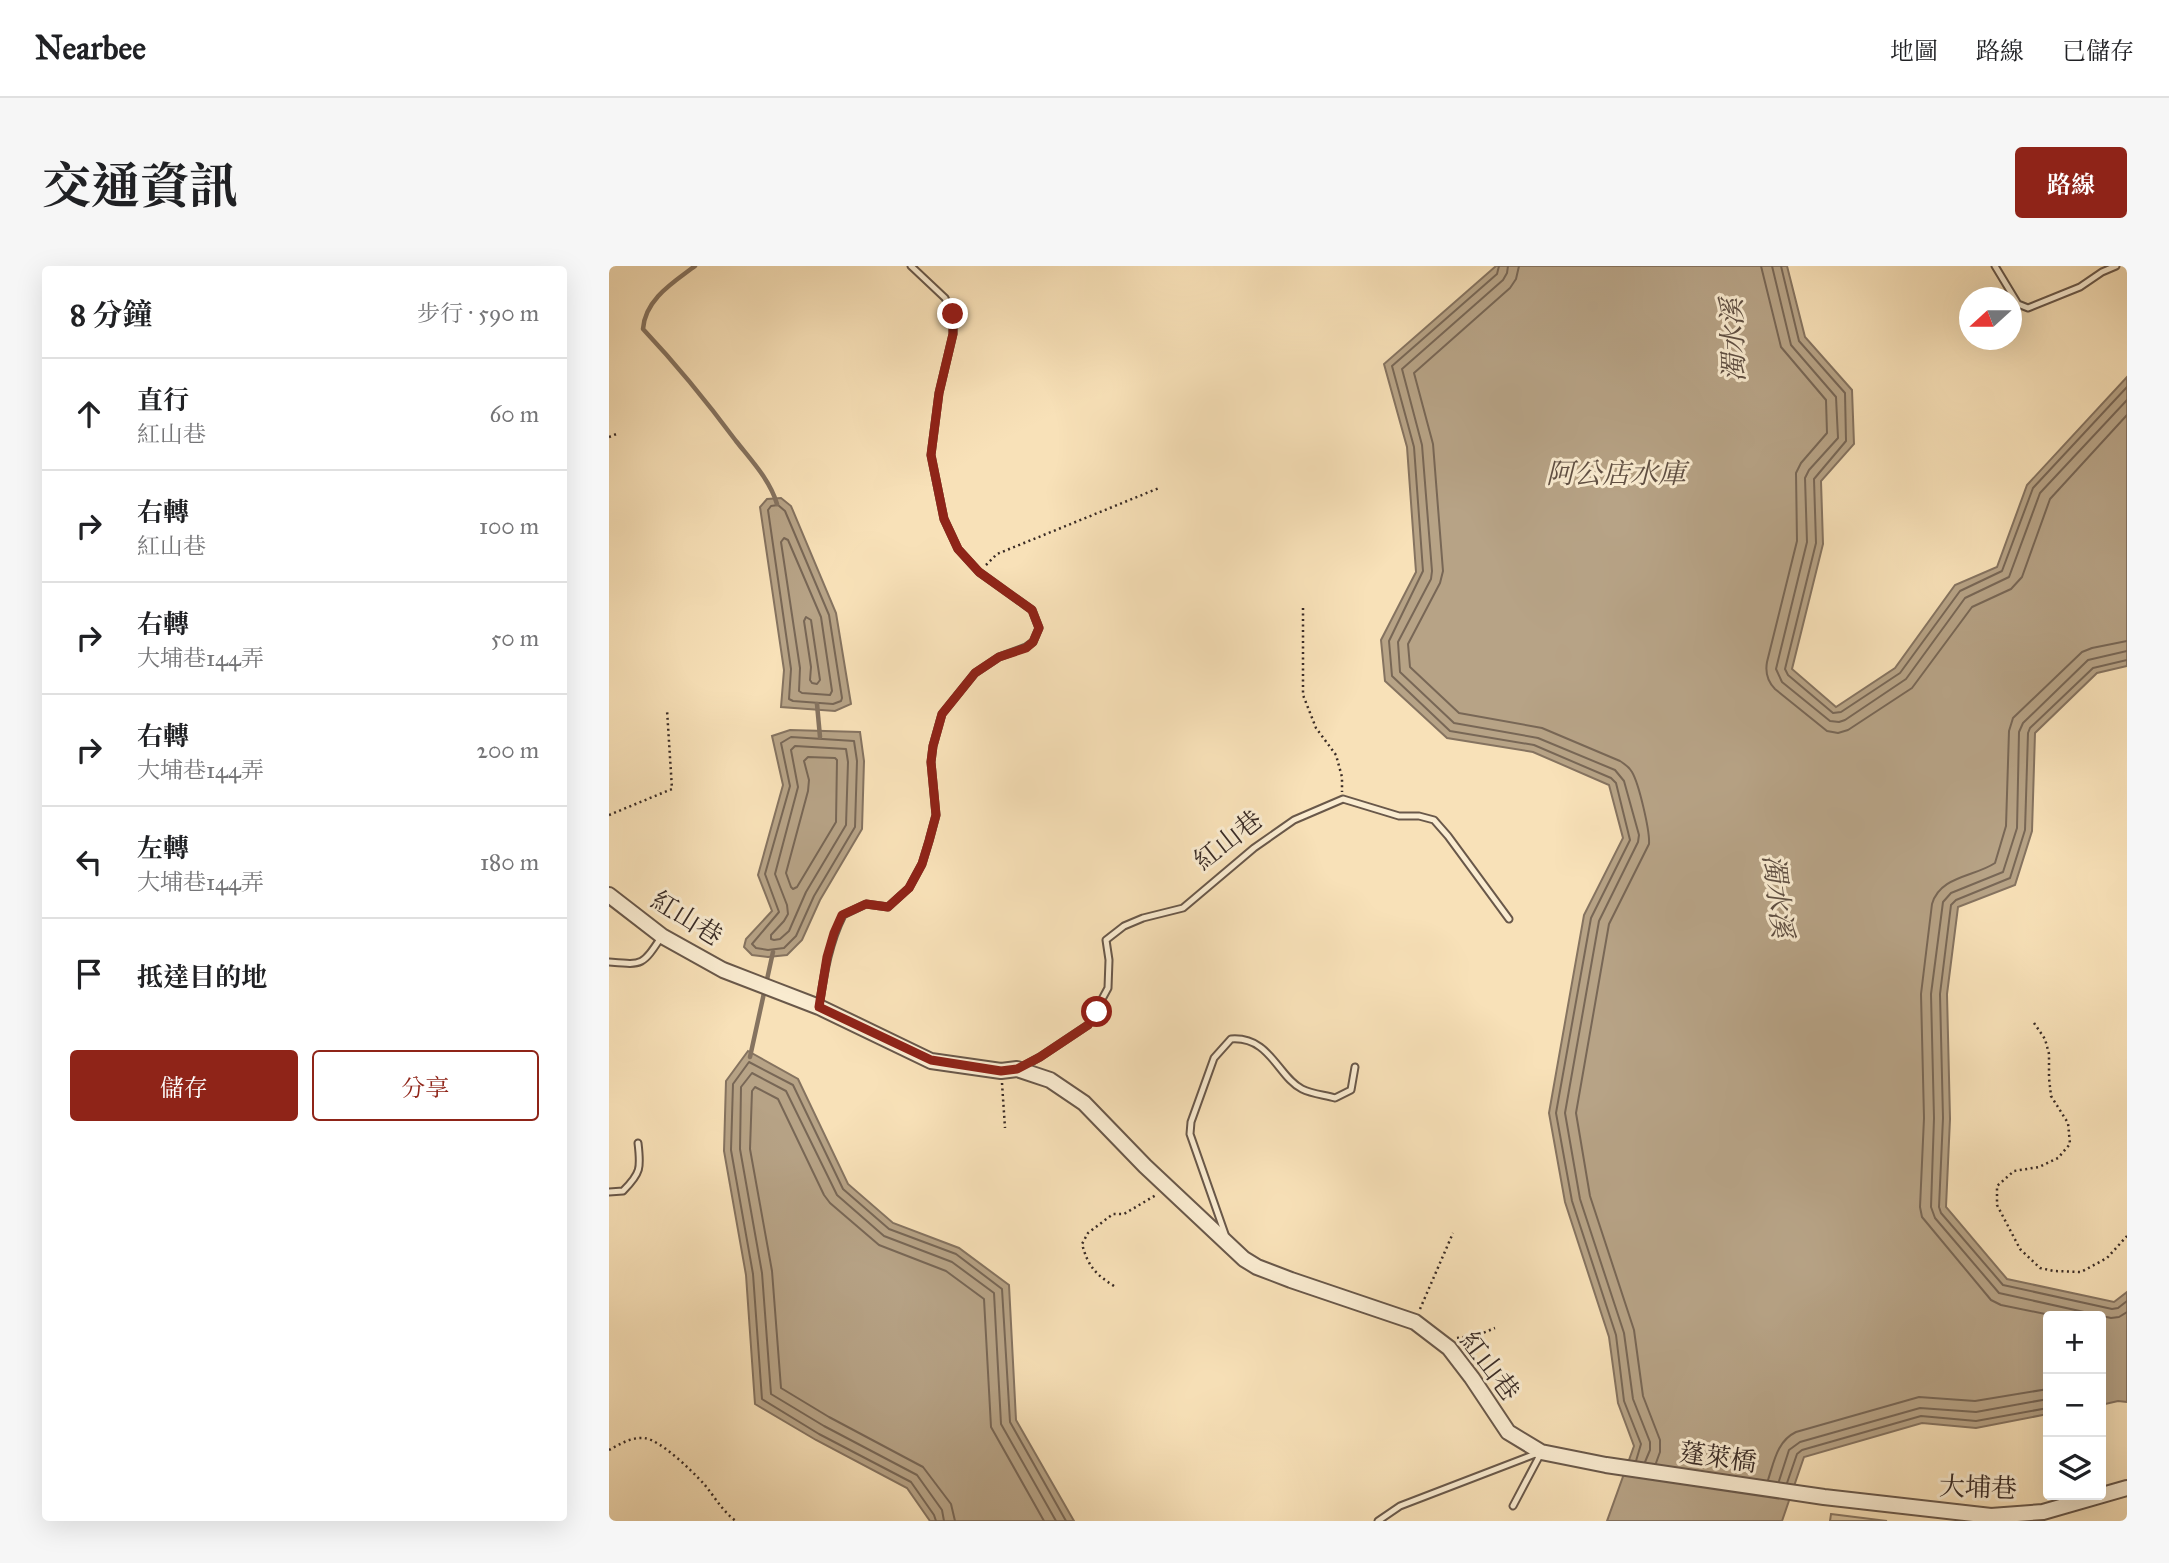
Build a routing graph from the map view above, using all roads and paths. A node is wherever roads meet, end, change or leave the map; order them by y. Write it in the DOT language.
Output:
graph roads {
  1 [pos="911,266"];
  2 [pos="1995,266"];
  3 [pos="2116,266"];
  4 [pos="619,433"];
  5 [pos="609,437"];
  6 [pos="1159,488"];
  7 [pos="979,572"];
  8 [pos="1303,608"];
  9 [pos="667,710"];
  10 [pos="1343,799"];
  11 [pos="609,816"];
  12 [pos="609,895"];
  13 [pos="1509,919"];
  14 [pos="662,936"];
  15 [pos="609,962"];
  16 [pos="819,1007"];
  17 [pos="2034,1023"];
  18 [pos="1355,1067"];
  19 [pos="1017,1069"];
  20 [pos="1001,1071"];
  21 [pos="1005,1128"];
  22 [pos="638,1143"];
  23 [pos="1168,1188"];
  24 [pos="609,1192"];
  25 [pos="1453,1233"];
  26 [pos="2127,1236"];
  27 [pos="1229,1244"];
  28 [pos="1114,1286"];
  29 [pos="1415,1322"];
  30 [pos="1495,1328"];
  31 [pos="1433,1336"];
  32 [pos="609,1450"];
  33 [pos="1541,1452"];
  34 [pos="1606,1465"];
  35 [pos="2127,1488"];
  36 [pos="1824,1497"];
  37 [pos="1513,1507"];
  38 [pos="736,1521"];
  39 [pos="1378,1521"];
  1 -- 7 [label="lane"];
  2 -- 3 [label="lane"];
  4 -- 5 [label="path"];
  6 -- 7 [label="path"];
  7 -- 16 [label="lane"];
  8 -- 10 [label="path"];
  9 -- 11 [label="path"];
  10 -- 13 [label="lane"];
  10 -- 19 [label="lane, 紅山巷"];
  12 -- 14 [label="street, 紅山巷"];
  14 -- 15 [label="lane"];
  14 -- 16 [label="street, 紅山巷"];
  16 -- 20 [label="street, 紅山巷"];
  17 -- 26 [label="path"];
  18 -- 27 [label="lane"];
  19 -- 20 [label="street, 紅山巷"];
  19 -- 23 [label="street, 紅山巷"];
  20 -- 21 [label="path"];
  22 -- 24 [label="lane"];
  23 -- 27 [label="street, 紅山巷"];
  23 -- 28 [label="path"];
  25 -- 29 [label="path"];
  27 -- 29 [label="street, 紅山巷"];
  29 -- 31 [label="street, 紅山巷"];
  30 -- 31 [label="path"];
  31 -- 33 [label="street, 紅山巷"];
  32 -- 38 [label="path"];
  33 -- 34 [label="street, 紅山巷"];
  33 -- 37 [label="lane"];
  33 -- 39 [label="lane"];
  34 -- 36 [label="street, 蓬萊橋"];
  35 -- 36 [label="street, 大埔巷"];
}
